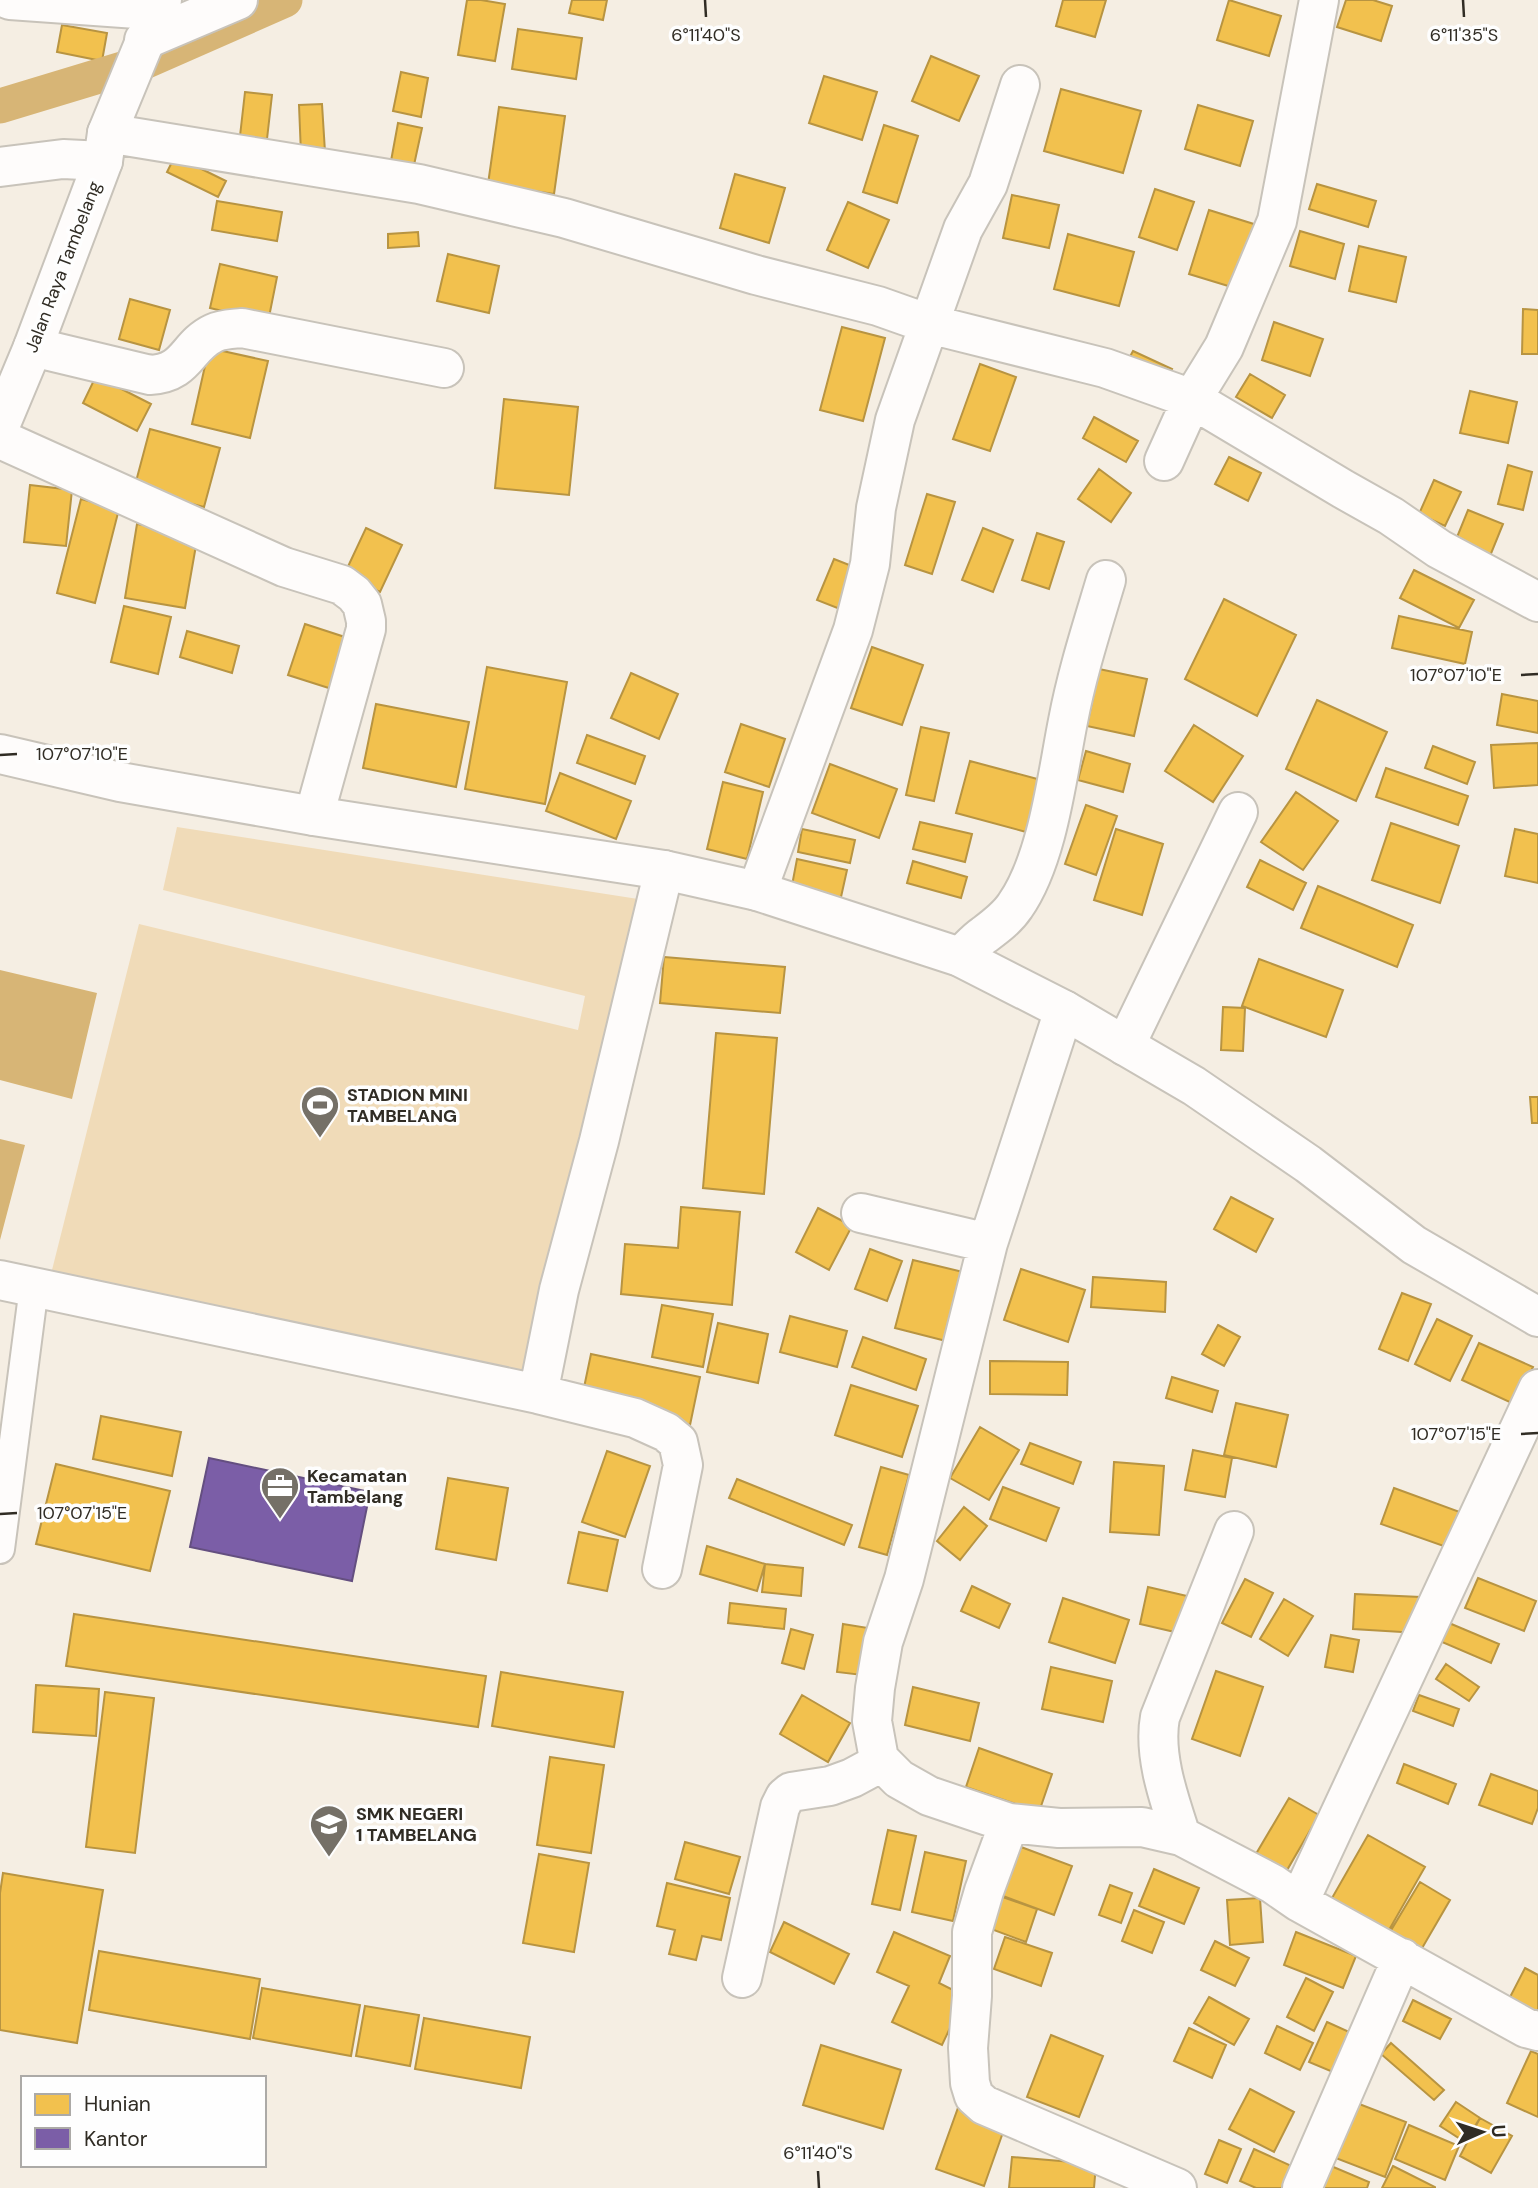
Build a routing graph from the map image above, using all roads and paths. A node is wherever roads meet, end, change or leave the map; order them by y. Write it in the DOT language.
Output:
graph roads {
  1 [pos="10,0"];
  2 [pos="156,0"];
  3 [pos="162,0"];
  4 [pos="238,0"];
  5 [pos="1319,0"];
  6 [pos="144,40"];
  7 [pos="1020,85"];
  8 [pos="110,133"];
  9 [pos="0,167"];
  10 [pos="929,324"];
  11 [pos="33,347"];
  12 [pos="444,368"];
  13 [pos="1192,399"];
  14 [pos="0,426"];
  15 [pos="0,439"];
  16 [pos="1164,461"];
  17 [pos="1105,580"];
  18 [pos="1538,602"];
  19 [pos="0,754"];
  20 [pos="1238,812"];
  21 [pos="314,816"];
  22 [pos="664,870"];
  23 [pos="757,891"];
  24 [pos="960,957"];
  25 [pos="1064,1010"];
  26 [pos="1125,1046"];
  27 [pos="861,1213"];
  28 [pos="988,1243"];
  29 [pos="17,1283"];
  30 [pos="1538,1317"];
  31 [pos="1538,1389"];
  32 [pos="538,1394"];
  33 [pos="1234,1531"];
  34 [pos="0,1549"];
  35 [pos="662,1569"];
  36 [pos="880,1763"];
  37 [pos="1009,1823"];
  38 [pos="1181,1836"];
  39 [pos="1299,1902"];
  40 [pos="1402,1958"];
  41 [pos="741,1978"];
  42 [pos="1538,2031"];
  43 [pos="1177,2188"];
  44 [pos="1301,2188"];
  1 -- 2 [label="street"];
  3 -- 6 [label="street"];
  4 -- 6 [label="street"];
  5 -- 13 [label="street"];
  6 -- 8 [label="street, Jalan Raya Tambelang"];
  7 -- 10 [label="street"];
  8 -- 9 [label="street"];
  8 -- 10 [label="street"];
  8 -- 11 [label="street, Jalan Raya Tambelang"];
  10 -- 13 [label="street"];
  10 -- 23 [label="street"];
  11 -- 12 [label="street"];
  11 -- 14 [label="street, Jalan Raya Tambelang"];
  13 -- 16 [label="street"];
  13 -- 18 [label="street"];
  15 -- 21 [label="street"];
  17 -- 24 [label="street"];
  19 -- 21 [label="street"];
  20 -- 26 [label="street"];
  21 -- 22 [label="street"];
  22 -- 23 [label="street"];
  22 -- 32 [label="street"];
  23 -- 24 [label="street"];
  24 -- 25 [label="street"];
  25 -- 26 [label="street"];
  25 -- 28 [label="street"];
  26 -- 30 [label="street"];
  27 -- 28 [label="street"];
  28 -- 36 [label="street"];
  29 -- 32 [label="street"];
  29 -- 34 [label="street"];
  31 -- 39 [label="street"];
  32 -- 35 [label="street"];
  33 -- 38 [label="street"];
  36 -- 37 [label="street"];
  36 -- 41 [label="street"];
  37 -- 38 [label="street"];
  37 -- 43 [label="street"];
  38 -- 39 [label="street"];
  39 -- 40 [label="street"];
  40 -- 42 [label="street"];
  40 -- 44 [label="street"];
}
